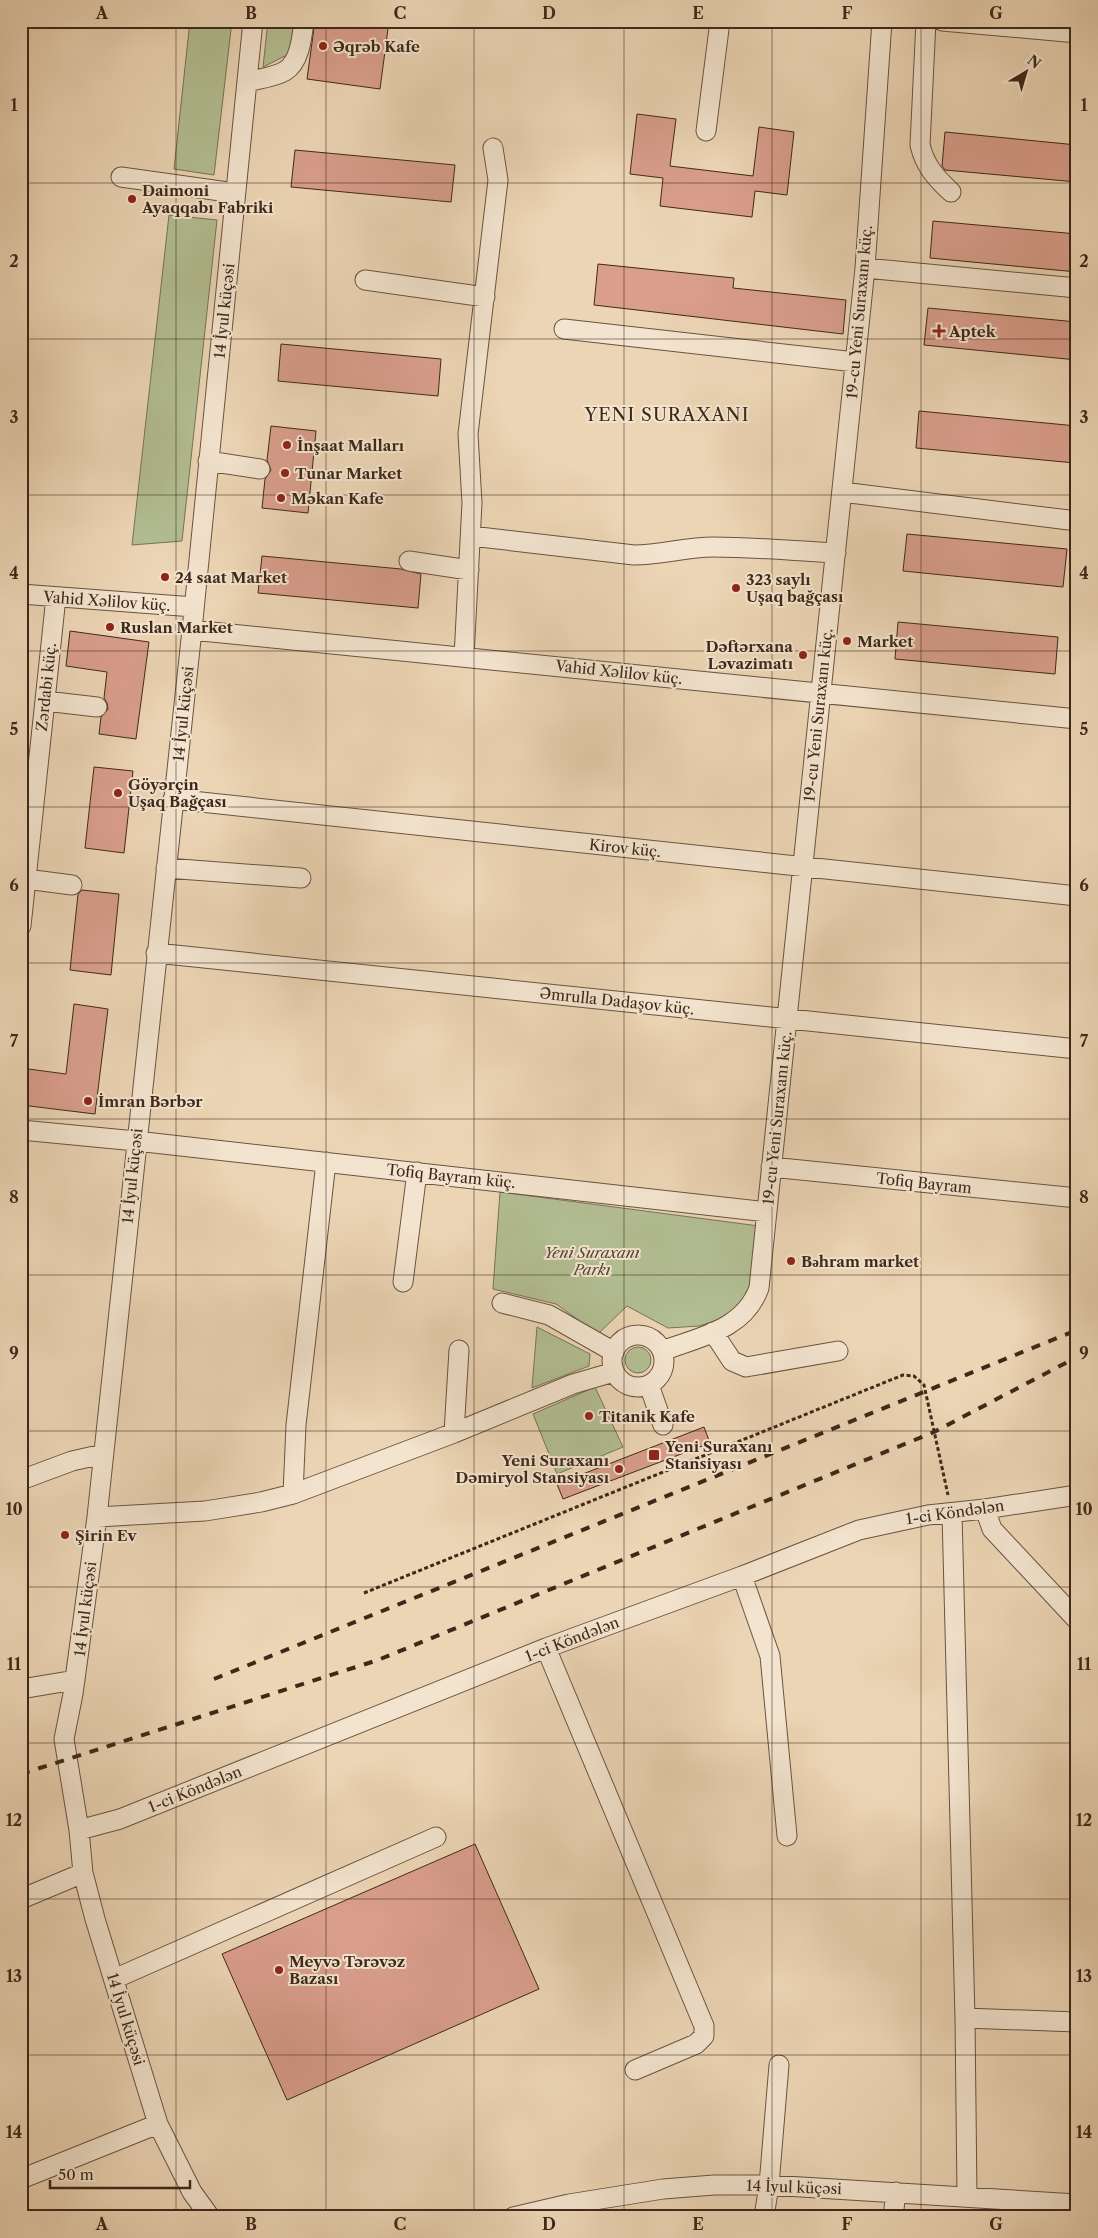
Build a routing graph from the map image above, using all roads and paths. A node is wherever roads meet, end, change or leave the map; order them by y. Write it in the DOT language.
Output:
graph roads {
  1 [pos="253,21"];
  2 [pos="304,21"];
  3 [pos="720,21"];
  4 [pos="882,21"];
  5 [pos="926,21"];
  6 [pos="942,21"];
  7 [pos="1077,33"];
  8 [pos="247,82"];
  9 [pos="706,131"];
  10 [pos="493,148"];
  11 [pos="122,177"];
  12 [pos="951,192"];
  13 [pos="236,193"];
  14 [pos="865,268"];
  15 [pos="365,280"];
  16 [pos="1077,288"];
  17 [pos="485,298"];
  18 [pos="564,329"];
  19 [pos="855,362"];
  20 [pos="208,461"];
  21 [pos="260,469"];
  22 [pos="842,492"];
  23 [pos="1077,521"];
  24 [pos="471,536"];
  25 [pos="836,553"];
  26 [pos="409,561"];
  27 [pos="470,570"];
  28 [pos="21,594"];
  29 [pos="56,597"];
  30 [pos="194,607"];
  31 [pos="192,630"];
  32 [pos="464,657"];
  33 [pos="821,693"];
  34 [pos="45,701"];
  35 [pos="97,706"];
  36 [pos="1077,719"];
  37 [pos="173,799"];
  38 [pos="802,867"];
  39 [pos="166,868"];
  40 [pos="301,878"];
  41 [pos="26,879"];
  42 [pos="72,885"];
  43 [pos="1077,896"];
  44 [pos="22,920"];
  45 [pos="21,926"];
  46 [pos="156,953"];
  47 [pos="787,1018"];
  48 [pos="1077,1049"];
  49 [pos="21,1130"];
  50 [pos="136,1141"];
  51 [pos="326,1162"];
  52 [pos="771,1167"];
  53 [pos="417,1172"];
  54 [pos="1076,1198"];
  55 [pos="767,1212"];
  56 [pos="403,1282"];
  57 [pos="502,1303"];
  58 [pos="713,1332"];
  59 [pos="459,1350"];
  60 [pos="662,1351"];
  61 [pos="838,1351"];
  62 [pos="614,1352"];
  63 [pos="614,1372"];
  64 [pos="649,1385"];
  65 [pos="663,1425"];
  66 [pos="454,1434"];
  67 [pos="103,1454"];
  68 [pos="21,1480"];
  69 [pos="293,1494"];
  70 [pos="1077,1495"];
  71 [pos="985,1509"];
  72 [pos="952,1513"];
  73 [pos="96,1517"];
  74 [pos="742,1576"];
  75 [pos="364,1594"];
  76 [pos="1077,1620"];
  77 [pos="546,1648"];
  78 [pos="75,1680"];
  79 [pos="21,1689"];
  80 [pos="79,1830"];
  81 [pos="787,1836"];
  82 [pos="436,1837"];
  83 [pos="83,1873"];
  84 [pos="21,1898"];
  85 [pos="114,1979"];
  86 [pos="965,2018"];
  87 [pos="1077,2022"];
  88 [pos="779,2065"];
  89 [pos="635,2070"];
  90 [pos="158,2124"];
  91 [pos="21,2179"];
  92 [pos="769,2185"];
  93 [pos="896,2192"];
  94 [pos="966,2196"];
  95 [pos="1077,2204"];
  96 [pos="570,2211"];
  97 [pos="210,2217"];
  98 [pos="514,2217"];
  99 [pos="764,2217"];
  100 [pos="893,2217"];
  1 -- 8 [label="street, 14 İyul küçəsi"];
  2 -- 8 [label="street"];
  3 -- 9 [label="street"];
  4 -- 14 [label="street, 19-cu Yeni Suraxanı küç."];
  5 -- 12 [label="street"];
  6 -- 7 [label="street"];
  8 -- 13 [label="street, 14 İyul küçəsi"];
  10 -- 17 [label="street"];
  11 -- 13 [label="street"];
  13 -- 20 [label="street, 14 İyul küçəsi"];
  14 -- 16 [label="street"];
  14 -- 19 [label="street, 19-cu Yeni Suraxanı küç."];
  15 -- 17 [label="street"];
  17 -- 24 [label="street"];
  18 -- 19 [label="street"];
  19 -- 22 [label="street, 19-cu Yeni Suraxanı küç."];
  20 -- 21 [label="street"];
  20 -- 30 [label="street, 14 İyul küçəsi"];
  22 -- 23 [label="street"];
  22 -- 25 [label="street, 19-cu Yeni Suraxanı küç."];
  24 -- 25 [label="street"];
  24 -- 27 [label="street"];
  25 -- 33 [label="street, 19-cu Yeni Suraxanı küç."];
  26 -- 27 [label="street"];
  27 -- 32 [label="street"];
  28 -- 29 [label="street, Vahid Xəlilov küç."];
  29 -- 30 [label="street, Vahid Xəlilov küç."];
  29 -- 34 [label="street, Zərdabi küç."];
  30 -- 31 [label="street, 14 İyul küçəsi"];
  31 -- 32 [label="street, Vahid Xəlilov küç."];
  31 -- 37 [label="street, 14 İyul küçəsi"];
  32 -- 33 [label="street, Vahid Xəlilov küç."];
  33 -- 36 [label="street, Vahid Xəlilov küç."];
  33 -- 38 [label="street, 19-cu Yeni Suraxanı küç."];
  34 -- 35 [label="street"];
  34 -- 41 [label="street, Zərdabi küç."];
  37 -- 38 [label="street, Kirov küç."];
  37 -- 39 [label="street, 14 İyul küçəsi"];
  38 -- 43 [label="street, Kirov küç."];
  38 -- 47 [label="street, 19-cu Yeni Suraxanı küç."];
  39 -- 40 [label="street"];
  39 -- 46 [label="street, 14 İyul küçəsi"];
  41 -- 42 [label="street"];
  41 -- 44 [label="street, Zərdabi küç."];
  44 -- 45 [label="street, Zərdabi küç."];
  46 -- 47 [label="street, Əmrulla Dadaşov küç."];
  46 -- 50 [label="street, 14 İyul küçəsi"];
  47 -- 48 [label="street, Əmrulla Dadaşov küç."];
  47 -- 52 [label="street, 19-cu Yeni Suraxanı küç."];
  49 -- 50 [label="street, Tofiq Bayram küç."];
  50 -- 51 [label="street, Tofiq Bayram küç."];
  50 -- 67 [label="street, 14 İyul küçəsi"];
  51 -- 53 [label="street, Tofiq Bayram küç."];
  51 -- 69 [label="street"];
  52 -- 54 [label="street, Tofiq Bayram"];
  52 -- 55 [label="street, 19-cu Yeni Suraxanı küç."];
  53 -- 55 [label="street, Tofiq Bayram küç."];
  53 -- 56 [label="street"];
  55 -- 58 [label="street, 19-cu Yeni Suraxanı küç."];
  57 -- 62 [label="street"];
  58 -- 60 [label="street, 19-cu Yeni Suraxanı küç."];
  58 -- 61 [label="street"];
  59 -- 66 [label="street"];
  60 -- 62 [label="street"];
  60 -- 64 [label="street"];
  62 -- 63 [label="street"];
  63 -- 64 [label="street"];
  63 -- 66 [label="street"];
  64 -- 65 [label="street"];
  66 -- 69 [label="street"];
  67 -- 68 [label="street"];
  67 -- 73 [label="street, 14 İyul küçəsi"];
  69 -- 73 [label="street"];
  70 -- 71 [label="street, 1-ci Köndələn"];
  71 -- 72 [label="street, 1-ci Köndələn"];
  71 -- 76 [label="street"];
  72 -- 74 [label="street, 1-ci Köndələn"];
  72 -- 75 [label="path"];
  72 -- 86 [label="street"];
  73 -- 78 [label="street, 14 İyul küçəsi"];
  74 -- 77 [label="street, 1-ci Köndələn"];
  74 -- 81 [label="street"];
  77 -- 80 [label="street, 1-ci Köndələn"];
  77 -- 89 [label="street"];
  78 -- 79 [label="street"];
  78 -- 80 [label="street, 14 İyul küçəsi"];
  80 -- 83 [label="street, 14 İyul küçəsi"];
  82 -- 85 [label="street"];
  83 -- 84 [label="street"];
  83 -- 85 [label="street, 14 İyul küçəsi"];
  85 -- 90 [label="street, 14 İyul küçəsi"];
  86 -- 87 [label="street"];
  86 -- 94 [label="street"];
  88 -- 92 [label="street"];
  90 -- 91 [label="street"];
  90 -- 97 [label="street, 14 İyul küçəsi"];
  92 -- 93 [label="street, 14 İyul küçəsi"];
  92 -- 96 [label="street, 14 İyul küçəsi"];
  92 -- 99 [label="street"];
  93 -- 94 [label="street, 14 İyul küçəsi"];
  93 -- 100 [label="street"];
  94 -- 95 [label="street, 14 İyul küçəsi"];
  96 -- 98 [label="street, 14 İyul küçəsi"];
}
